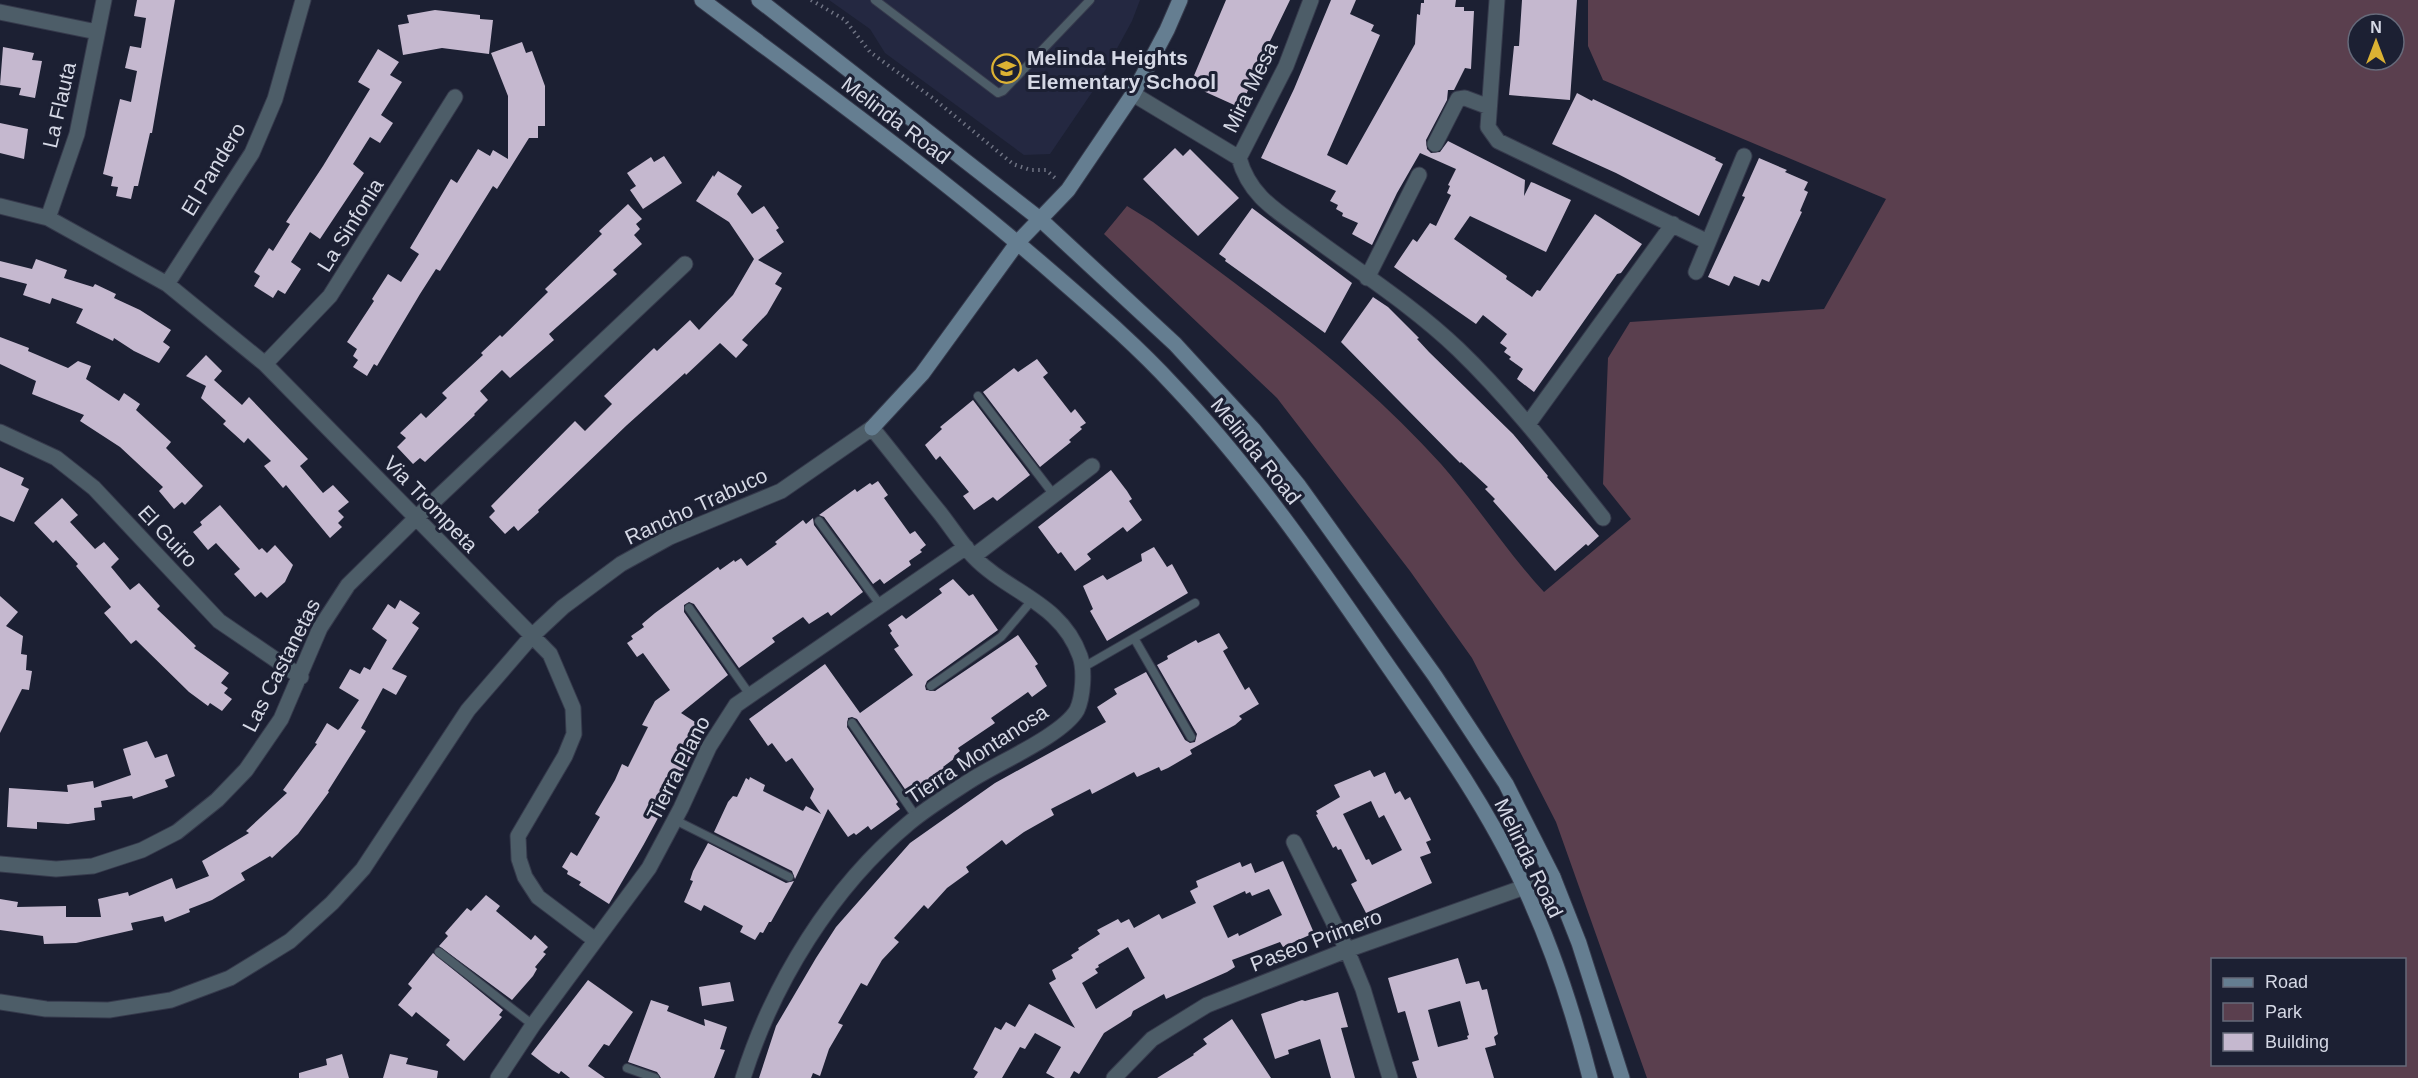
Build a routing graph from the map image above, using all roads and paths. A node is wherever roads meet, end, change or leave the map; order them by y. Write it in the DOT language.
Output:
graph roads {
  1 [pos="104,0"];
  2 [pos="303,0"];
  3 [pos="702,0"];
  4 [pos="759,0"];
  5 [pos="811,0"];
  6 [pos="875,0"];
  7 [pos="1090,0"];
  8 [pos="1180,0"];
  9 [pos="1311,0"];
  10 [pos="1497,0"];
  11 [pos="0,12"];
  12 [pos="97,32"];
  13 [pos="1133,94"];
  14 [pos="455,96"];
  15 [pos="1489,107"];
  16 [pos="1435,144"];
  17 [pos="1743,156"];
  18 [pos="1239,158"];
  19 [pos="1419,175"];
  20 [pos="1068,190"];
  21 [pos="0,206"];
  22 [pos="48,218"];
  23 [pos="1041,219"];
  24 [pos="1673,224"];
  25 [pos="1018,242"];
  26 [pos="1708,242"];
  27 [pos="685,264"];
  28 [pos="1696,272"];
  29 [pos="1367,278"];
  30 [pos="167,284"];
  31 [pos="265,364"];
  32 [pos="978,396"];
  33 [pos="1528,424"];
  34 [pos="872,428"];
  35 [pos="0,432"];
  36 [pos="1092,466"];
  37 [pos="1054,495"];
  38 [pos="1603,518"];
  39 [pos="415,519"];
  40 [pos="819,521"];
  41 [pos="970,552"];
  42 [pos="1034,598"];
  43 [pos="1195,603"];
  44 [pos="881,606"];
  45 [pos="689,608"];
  46 [pos="532,636"];
  47 [pos="1134,638"];
  48 [pos="1082,668"];
  49 [pos="300,676"];
  50 [pos="931,686"];
  51 [pos="750,695"];
  52 [pos="852,723"];
  53 [pos="1191,737"];
  54 [pos="917,818"];
  55 [pos="675,820"];
  56 [pos="1294,842"];
  57 [pos="0,864"];
  58 [pos="789,877"];
  59 [pos="1553,877"];
  60 [pos="1525,888"];
  61 [pos="595,940"];
  62 [pos="1347,950"];
  63 [pos="440,952"];
  64 [pos="0,1002"];
  65 [pos="533,1025"];
  66 [pos="627,1068"];
  67 [pos="498,1078"];
  68 [pos="655,1078"];
  69 [pos="743,1078"];
  70 [pos="1114,1078"];
  71 [pos="1390,1078"];
  72 [pos="1590,1078"];
  73 [pos="1622,1078"];
  1 -- 12 [label="street, La Flauta"];
  2 -- 30 [label="street, El Pandero"];
  3 -- 25 [label="main road, Melinda Road"];
  4 -- 23 [label="main road, Melinda Road"];
  5 -- 20 [label="path"];
  6 -- 7 [label="lane"];
  8 -- 13 [label="main road, Rancho Trabuco"];
  9 -- 18 [label="street, Mira Mesa"];
  10 -- 15 [label="street"];
  11 -- 12 [label="street"];
  12 -- 22 [label="street, La Flauta"];
  13 -- 18 [label="street"];
  13 -- 20 [label="main road, Rancho Trabuco"];
  14 -- 31 [label="street, La Sinfonia"];
  15 -- 16 [label="street"];
  15 -- 24 [label="street"];
  17 -- 26 [label="street"];
  18 -- 29 [label="street, Mira Mesa"];
  19 -- 29 [label="street"];
  20 -- 23 [label="main road, Rancho Trabuco"];
  21 -- 22 [label="street, Via Trompeta"];
  22 -- 30 [label="street, Via Trompeta"];
  23 -- 25 [label="main road, Rancho Trabuco"];
  23 -- 59 [label="main road, Melinda Road"];
  24 -- 26 [label="street"];
  24 -- 33 [label="street"];
  25 -- 34 [label="main road, Rancho Trabuco"];
  25 -- 60 [label="main road, Melinda Road"];
  26 -- 28 [label="street"];
  27 -- 39 [label="street, Las Castanetas"];
  29 -- 33 [label="street, Mira Mesa"];
  30 -- 31 [label="street, Via Trompeta"];
  31 -- 39 [label="street, Via Trompeta"];
  32 -- 37 [label="lane"];
  33 -- 38 [label="street, Mira Mesa"];
  34 -- 41 [label="street, Tierra Montanosa"];
  34 -- 46 [label="street, Rancho Trabuco"];
  35 -- 49 [label="street, El Guiro"];
  36 -- 37 [label="street, Tierra Plano"];
  37 -- 41 [label="street, Tierra Plano"];
  39 -- 46 [label="street, Via Trompeta"];
  39 -- 49 [label="street, Las Castanetas"];
  40 -- 44 [label="lane"];
  41 -- 42 [label="street, Tierra Montanosa"];
  41 -- 44 [label="street, Tierra Plano"];
  42 -- 48 [label="street, Tierra Montanosa"];
  42 -- 50 [label="lane"];
  43 -- 47 [label="lane"];
  44 -- 51 [label="street, Tierra Plano"];
  45 -- 51 [label="lane"];
  46 -- 61 [label="street, Via Trompeta"];
  46 -- 64 [label="street, Rancho Trabuco"];
  47 -- 48 [label="lane"];
  47 -- 53 [label="lane"];
  48 -- 54 [label="street, Tierra Montanosa"];
  49 -- 57 [label="street, Las Castanetas"];
  51 -- 55 [label="street, Tierra Plano"];
  52 -- 54 [label="lane"];
  54 -- 69 [label="street, Tierra Montanosa"];
  55 -- 58 [label="lane"];
  55 -- 61 [label="street, Tierra Plano"];
  56 -- 62 [label="street"];
  59 -- 60 [label="street, Paseo Primero"];
  59 -- 73 [label="main road, Melinda Road"];
  60 -- 62 [label="street, Paseo Primero"];
  60 -- 72 [label="main road, Melinda Road"];
  61 -- 65 [label="street, Tierra Plano"];
  62 -- 70 [label="street, Paseo Primero"];
  62 -- 71 [label="street"];
  63 -- 65 [label="lane"];
  65 -- 67 [label="street, Tierra Plano"];
  66 -- 68 [label="lane"];
}
